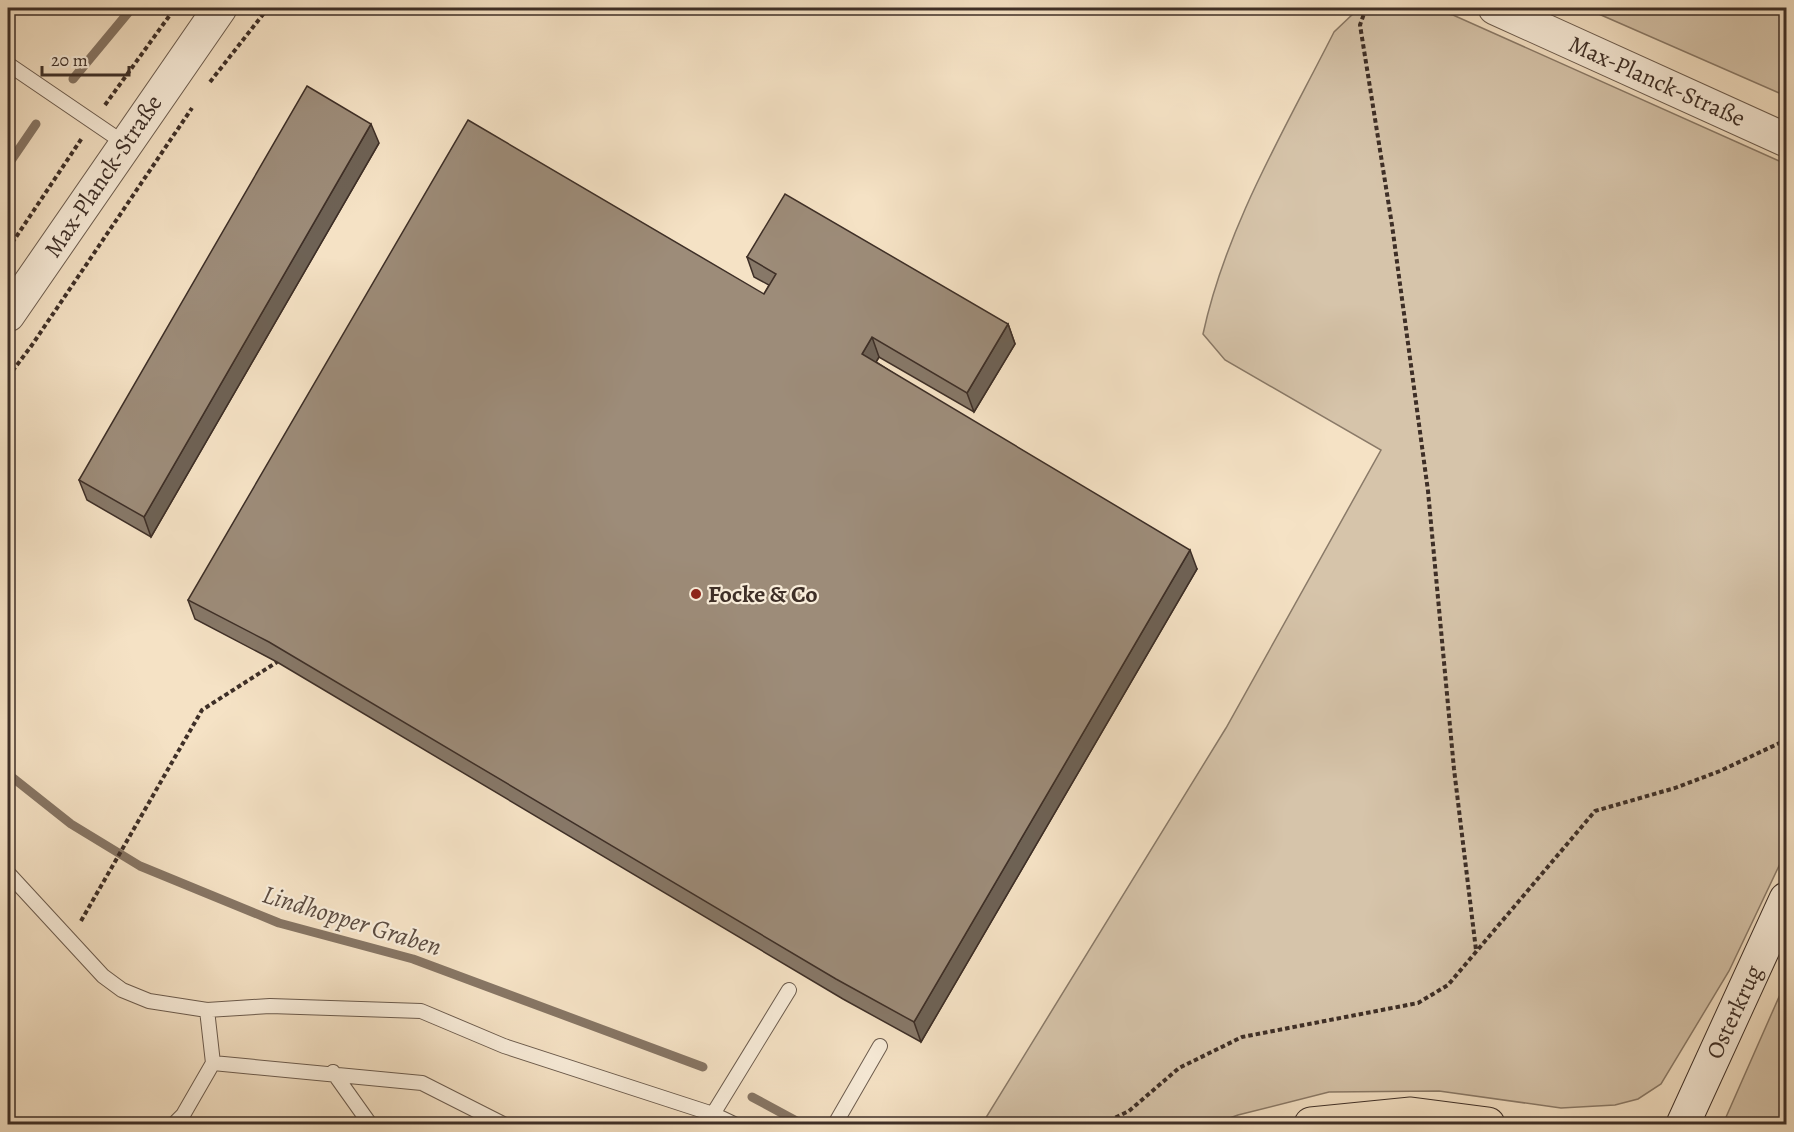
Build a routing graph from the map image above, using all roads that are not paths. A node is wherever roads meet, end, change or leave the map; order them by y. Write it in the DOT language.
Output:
graph roads {
  1 [pos="220,8"];
  2 [pos="1495,8"];
  3 [pos="8,64"];
  4 [pos="1786,140"];
  5 [pos="124,143"];
  6 [pos="8,315"];
  7 [pos="8,873"];
  8 [pos="1786,899"];
  9 [pos="789,990"];
  10 [pos="207,1010"];
  11 [pos="880,1046"];
  12 [pos="213,1063"];
  13 [pos="333,1072"];
  14 [pos="713,1114"];
  15 [pos="174,1125"];
  16 [pos="370,1125"];
  17 [pos="503,1125"];
  18 [pos="734,1125"];
  19 [pos="835,1125"];
  20 [pos="1311,1125"];
  21 [pos="1488,1125"];
  22 [pos="1683,1125"];
  1 -- 5 [label="street, Max-Planck-Straße"];
  2 -- 4 [label="street, Max-Planck-Straße"];
  3 -- 5 [label="lane"];
  5 -- 6 [label="street, Max-Planck-Straße"];
  7 -- 10 [label="lane"];
  8 -- 22 [label="street, Osterkrug"];
  9 -- 14 [label="lane"];
  10 -- 12 [label="lane"];
  10 -- 14 [label="lane"];
  11 -- 19 [label="lane"];
  12 -- 13 [label="lane"];
  12 -- 15 [label="lane"];
  13 -- 16 [label="lane"];
  13 -- 17 [label="lane"];
  14 -- 18 [label="lane"];
  20 -- 21 [label="highway"];
}
